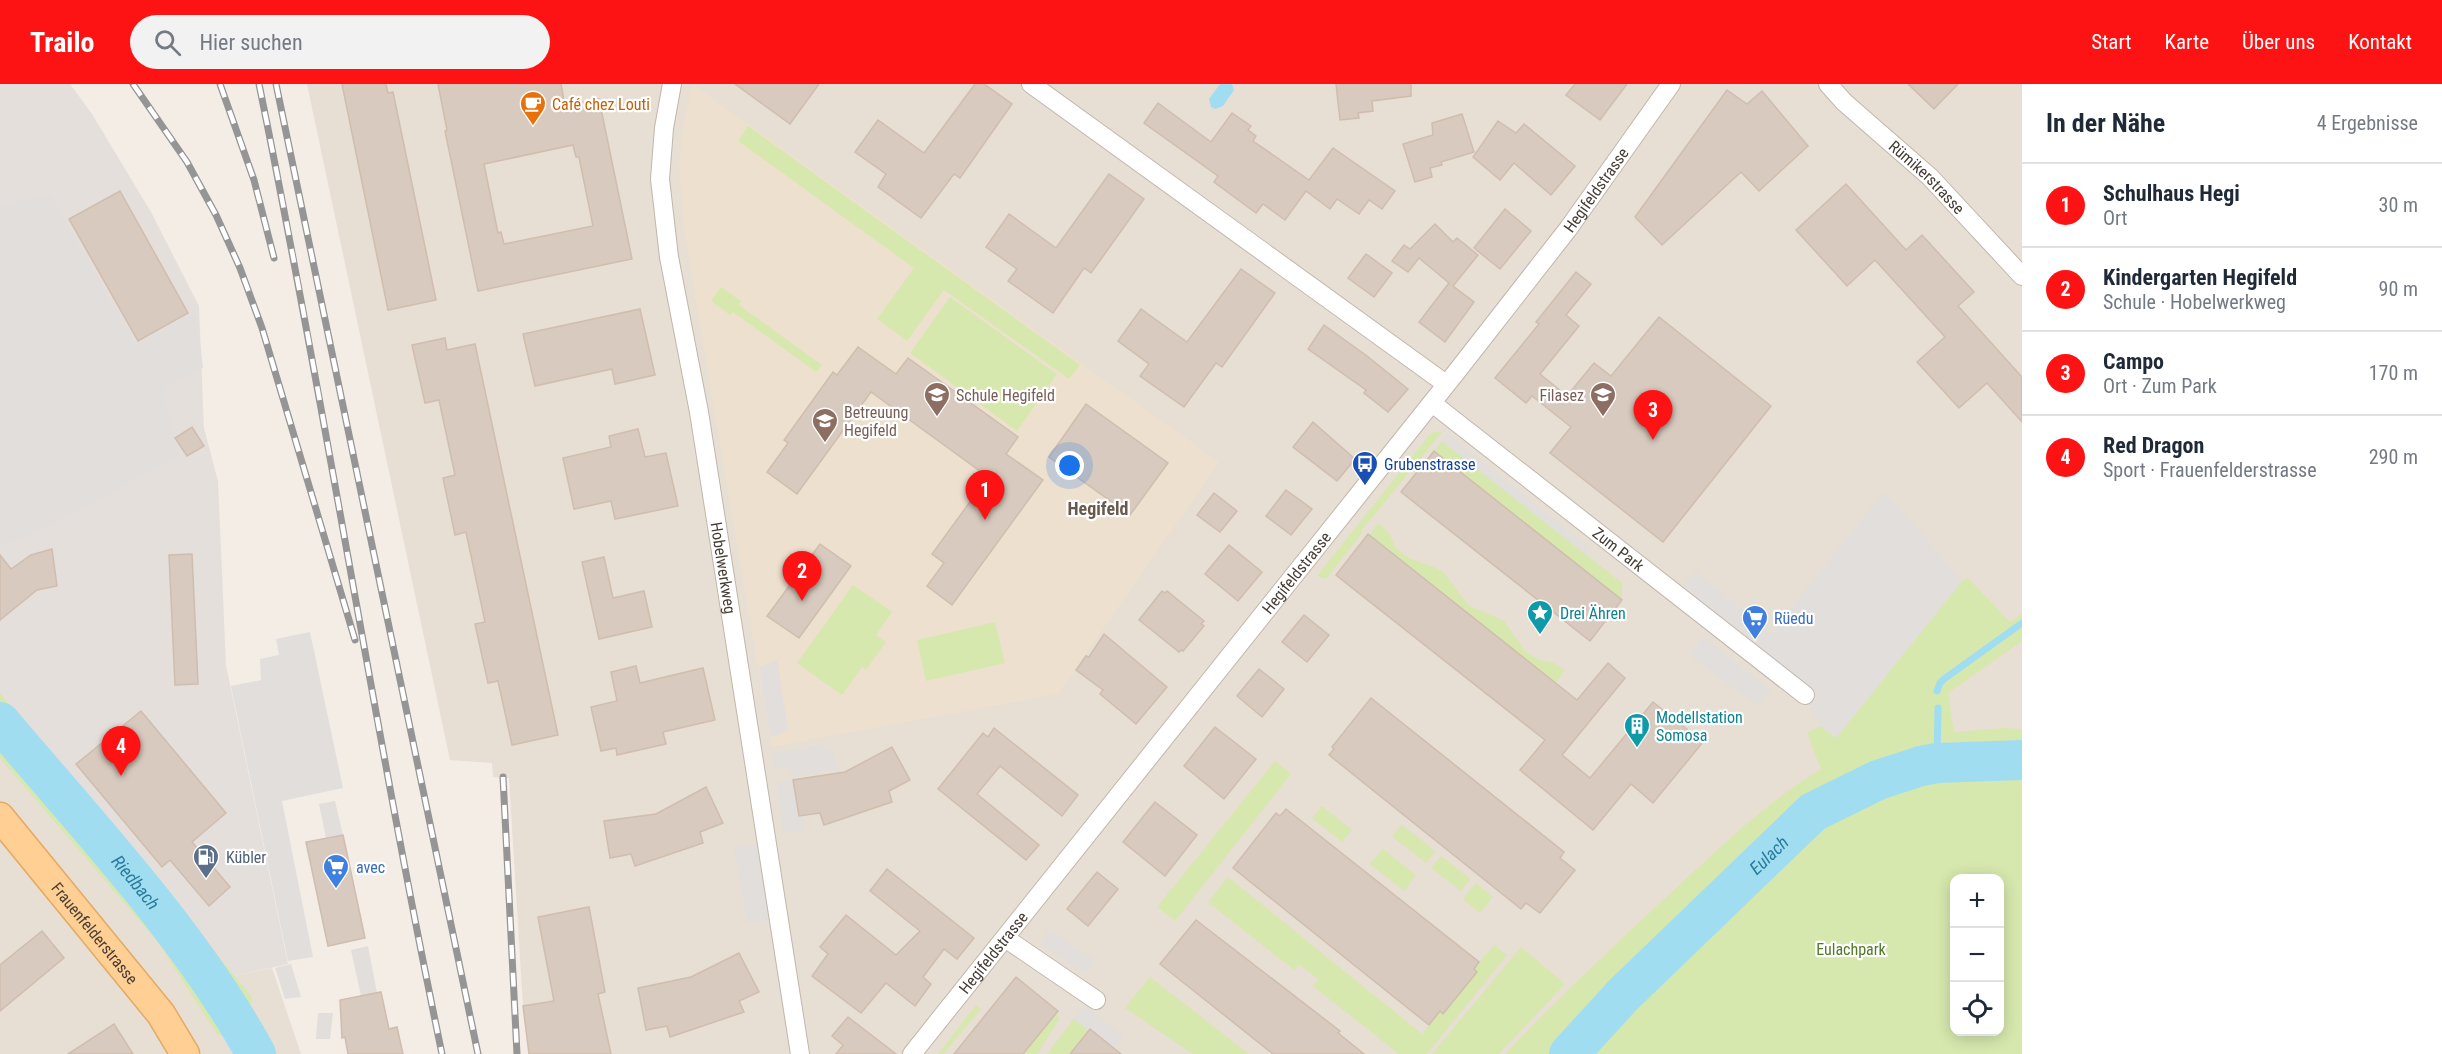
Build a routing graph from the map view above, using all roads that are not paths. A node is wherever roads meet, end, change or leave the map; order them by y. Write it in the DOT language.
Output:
graph roads {
  1 [pos="672,84"];
  2 [pos="1031,84"];
  3 [pos="1671,84"];
  4 [pos="1828,84"];
  5 [pos="2022,276"];
  6 [pos="1446,384"];
  7 [pos="1432,403"];
  8 [pos="1805,695"];
  9 [pos="0,817"];
  10 [pos="1005,938"];
  11 [pos="1096,1000"];
  12 [pos="185,1054"];
  13 [pos="800,1054"];
  14 [pos="912,1054"];
  1 -- 13 [label="street, Hobelwerkweg"];
  2 -- 6 [label="street"];
  3 -- 6 [label="street, Hegifeldstrasse"];
  4 -- 5 [label="street, Rümikerstrasse"];
  6 -- 7 [label="street, Hegifeldstrasse"];
  7 -- 8 [label="street, Zum Park"];
  7 -- 10 [label="street, Hegifeldstrasse"];
  9 -- 12 [label="main road, Frauenfelderstrasse"];
  10 -- 11 [label="street"];
  10 -- 14 [label="street, Hegifeldstrasse"];
}
